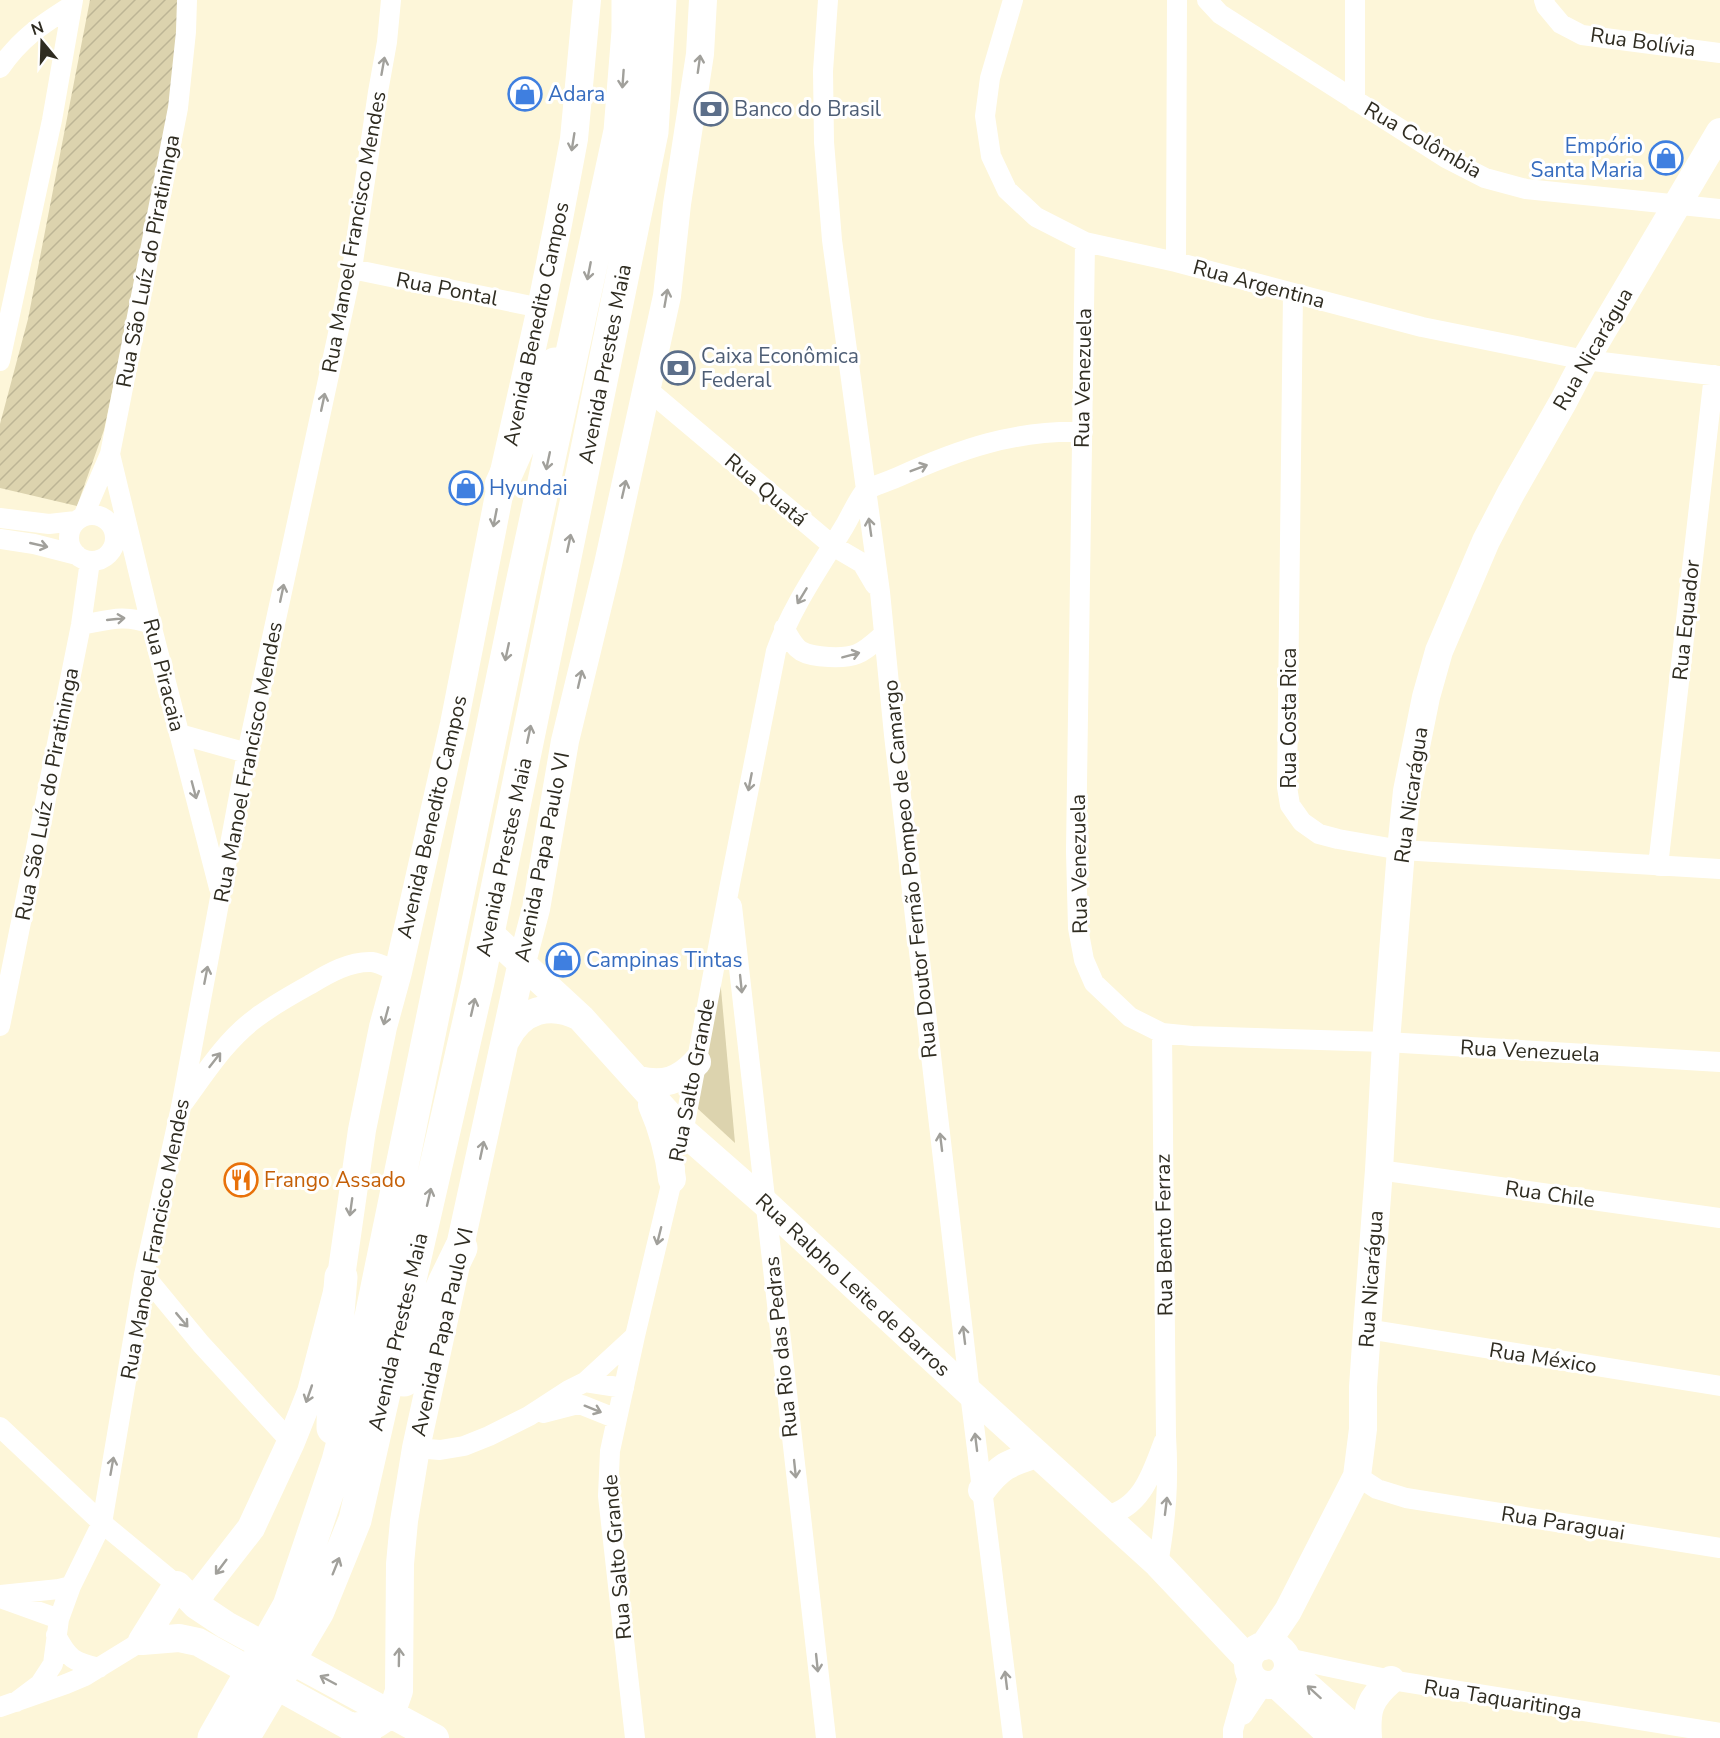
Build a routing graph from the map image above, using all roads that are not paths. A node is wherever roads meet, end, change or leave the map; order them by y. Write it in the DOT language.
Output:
graph roads {
  1 [pos="187,0"];
  2 [pos="391,0"];
  3 [pos="587,0"];
  4 [pos="618,0"];
  5 [pos="660,0"];
  6 [pos="703,0"];
  7 [pos="828,0"];
  8 [pos="1013,0"];
  9 [pos="1355,0"];
  10 [pos="1544,0"];
  11 [pos="72,3"];
  12 [pos="1177,6"];
  13 [pos="1214,7"];
  14 [pos="628,15"];
  15 [pos="1720,53"];
  16 [pos="0,68"];
  17 [pos="1355,101"];
  18 [pos="1720,132"];
  19 [pos="1677,204"];
  20 [pos="1720,209"];
  21 [pos="1085,242"];
  22 [pos="1176,262"];
  23 [pos="352,269"];
  24 [pos="1293,294"];
  25 [pos="583,302"];
  26 [pos="541,308"];
  27 [pos="1585,360"];
  28 [pos="0,361"];
  29 [pos="1717,375"];
  30 [pos="647,390"];
  31 [pos="1083,432"];
  32 [pos="110,454"];
  33 [pos="501,485"];
  34 [pos="865,491"];
  35 [pos="0,518"];
  36 [pos="80,519"];
  37 [pos="0,539"];
  38 [pos="833,546"];
  39 [pos="83,558"];
  40 [pos="880,592"];
  41 [pos="151,624"];
  42 [pos="81,626"];
  43 [pos="784,628"];
  44 [pos="884,634"];
  45 [pos="179,734"];
  46 [pos="247,753"];
  47 [pos="1401,850"];
  48 [pos="1658,866"];
  49 [pos="1720,869"];
  50 [pos="730,884"];
  51 [pos="221,896"];
  52 [pos="488,932"];
  53 [pos="522,962"];
  54 [pos="398,972"];
  55 [pos="581,1018"];
  56 [pos="0,1026"];
  57 [pos="1162,1033"];
  58 [pos="505,1042"];
  59 [pos="1386,1042"];
  60 [pos="697,1062"];
  61 [pos="1720,1062"];
  62 [pos="638,1080"];
  63 [pos="181,1107"];
  64 [pos="684,1132"];
  65 [pos="1379,1170"];
  66 [pos="672,1179"];
  67 [pos="765,1203"];
  68 [pos="1720,1218"];
  69 [pos="460,1248"];
  70 [pos="144,1275"];
  71 [pos="341,1277"];
  72 [pos="1367,1329"];
  73 [pos="635,1336"];
  74 [pos="585,1382"];
  75 [pos="1720,1386"];
  76 [pos="624,1388"];
  77 [pos="970,1393"];
  78 [pos="529,1416"];
  79 [pos="617,1419"];
  80 [pos="0,1427"];
  81 [pos="1166,1436"];
  82 [pos="291,1442"];
  83 [pos="416,1448"];
  84 [pos="1037,1454"];
  85 [pos="1357,1476"];
  86 [pos="982,1490"];
  87 [pos="318,1516"];
  88 [pos="1105,1516"];
  89 [pos="355,1520"];
  90 [pos="102,1523"];
  91 [pos="123,1541"];
  92 [pos="90,1548"];
  93 [pos="1720,1548"];
  94 [pos="1158,1564"];
  95 [pos="71,1586"];
  96 [pos="186,1595"];
  97 [pos="0,1596"];
  98 [pos="303,1609"];
  99 [pos="58,1627"];
  100 [pos="142,1641"];
  101 [pos="198,1642"];
  102 [pos="1268,1663"];
  103 [pos="99,1668"];
  104 [pos="1391,1680"];
  105 [pos="255,1703"];
  106 [pos="8,1704"];
  107 [pos="391,1714"];
  108 [pos="1336,1730"];
  109 [pos="1652,1730"];
  110 [pos="361,1733"];
  111 [pos="1720,1733"];
  112 [pos="1233,1734"];
  113 [pos="190,1738"];
  114 [pos="214,1738"];
  115 [pos="243,1738"];
  116 [pos="435,1738"];
  117 [pos="635,1738"];
  118 [pos="826,1738"];
  119 [pos="1013,1738"];
  120 [pos="1366,1738"];
  1 -- 32 [label="street, Rua São Luíz do Piratininga"];
  23 -- 2 [label="street, Rua Manoel Francisco Mendes, one-way"];
  3 -- 26 [label="street, Avenida Benedito Campos, one-way"];
  4 -- 14 [label="highway"];
  52 -- 5 [label="highway, Avenida Prestes Maia, one-way"];
  30 -- 6 [label="street, Avenida Papa Paulo VI, one-way"];
  7 -- 34 [label="street, Rua Doutor Fernão Pompeo de Camargo"];
  8 -- 21 [label="street, Rua Argentina"];
  9 -- 17 [label="street"];
  10 -- 15 [label="street, Rua Bolívia"];
  11 -- 16 [label="street"];
  11 -- 28 [label="street"];
  12 -- 13 [label="street, Rua Colômbia"];
  12 -- 22 [label="street"];
  13 -- 17 [label="street, Rua Colômbia"];
  14 -- 25 [label="highway, Avenida Prestes Maia, one-way"];
  17 -- 19 [label="street, Rua Colômbia"];
  18 -- 19 [label="street, Rua Nicarágua"];
  19 -- 20 [label="street, Rua Colômbia"];
  19 -- 27 [label="street, Rua Nicarágua"];
  21 -- 22 [label="street, Rua Argentina"];
  21 -- 31 [label="street, Rua Venezuela"];
  22 -- 24 [label="street, Rua Argentina"];
  23 -- 26 [label="street, Rua Pontal"];
  46 -- 23 [label="street, Rua Manoel Francisco Mendes, one-way"];
  24 -- 27 [label="street, Rua Argentina"];
  24 -- 47 [label="street, Rua Costa Rica"];
  25 -- 33 [label="highway"];
  25 -- 87 [label="highway, Avenida Prestes Maia, one-way"];
  26 -- 33 [label="street, Avenida Benedito Campos"];
  27 -- 29 [label="street, Rua Argentina"];
  27 -- 47 [label="street, Rua Nicarágua"];
  29 -- 48 [label="street, Rua Equador"];
  30 -- 38 [label="street, Rua Quatá"];
  53 -- 30 [label="street, Avenida Papa Paulo VI, one-way"];
  34 -- 31 [label="street, one-way"];
  31 -- 57 [label="street, Rua Venezuela"];
  32 -- 36 [label="street, Rua São Luíz do Piratininga"];
  32 -- 41 [label="street, Rua Piracaia"];
  33 -- 54 [label="street, Avenida Benedito Campos, one-way"];
  34 -- 38 [label="street, Rua Salto Grande"];
  40 -- 34 [label="street, Rua Doutor Fernão Pompeo de Camargo, one-way"];
  35 -- 36 [label="street"];
  36 -- 39 [label="street"];
  36 -- 39 [label="street"];
  37 -- 39 [label="street, one-way"];
  38 -- 40 [label="street, Rua Quatá"];
  38 -- 43 [label="street, Rua Salto Grande, one-way"];
  39 -- 42 [label="street, Rua São Luíz do Piratininga"];
  40 -- 44 [label="street, Rua Doutor Fernão Pompeo de Camargo"];
  42 -- 41 [label="street, one-way"];
  41 -- 45 [label="street, Rua Piracaia"];
  42 -- 56 [label="street, Rua São Luíz do Piratininga"];
  43 -- 44 [label="street, one-way"];
  43 -- 50 [label="street, Rua Salto Grande, one-way"];
  77 -- 44 [label="street, Rua Doutor Fernão Pompeo de Camargo, one-way"];
  45 -- 46 [label="street"];
  45 -- 51 [label="street, Rua Piracaia, one-way"];
  46 -- 51 [label="street, Rua Manoel Francisco Mendes"];
  47 -- 48 [label="street, Rua Costa Rica"];
  47 -- 59 [label="street, Rua Nicarágua"];
  48 -- 49 [label="street, Rua Costa Rica"];
  50 -- 60 [label="street, Rua Salto Grande"];
  50 -- 67 [label="street, Rua Rio das Pedras, one-way"];
  63 -- 51 [label="street, Rua Manoel Francisco Mendes, one-way"];
  52 -- 53 [label="street, Rua Ralpho Leite de Barros"];
  89 -- 52 [label="highway, Avenida Prestes Maia, one-way"];
  53 -- 55 [label="street, Rua Ralpho Leite de Barros"];
  53 -- 58 [label="street, Avenida Papa Paulo VI"];
  63 -- 54 [label="street, one-way"];
  54 -- 71 [label="street, Avenida Benedito Campos, one-way"];
  55 -- 58 [label="street"];
  55 -- 62 [label="street, Rua Ralpho Leite de Barros"];
  57 -- 59 [label="street, Rua Venezuela"];
  57 -- 81 [label="street, Rua Bento Ferraz"];
  69 -- 58 [label="street, Avenida Papa Paulo VI, one-way"];
  59 -- 61 [label="street, Rua Venezuela"];
  59 -- 65 [label="street, Rua Nicarágua"];
  60 -- 62 [label="street"];
  60 -- 64 [label="street, Rua Salto Grande"];
  62 -- 64 [label="street, Rua Ralpho Leite de Barros"];
  62 -- 66 [label="street"];
  63 -- 70 [label="street, Rua Manoel Francisco Mendes"];
  64 -- 66 [label="street, Rua Salto Grande"];
  64 -- 67 [label="street, Rua Ralpho Leite de Barros"];
  65 -- 68 [label="street, Rua Chile"];
  65 -- 72 [label="street, Rua Nicarágua"];
  66 -- 73 [label="street, Rua Salto Grande, one-way"];
  67 -- 77 [label="street, Rua Ralpho Leite de Barros"];
  67 -- 118 [label="street, Rua Rio das Pedras, one-way"];
  69 -- 83 [label="street, Avenida Papa Paulo VI"];
  69 -- 89 [label="highway"];
  70 -- 82 [label="street, one-way"];
  90 -- 70 [label="street, Rua Manoel Francisco Mendes, one-way"];
  71 -- 82 [label="street, Avenida Benedito Campos, one-way"];
  71 -- 87 [label="highway"];
  72 -- 75 [label="street, Rua México"];
  72 -- 85 [label="street, Rua Nicarágua"];
  73 -- 74 [label="street"];
  73 -- 76 [label="street, Rua Salto Grande"];
  74 -- 76 [label="street"];
  74 -- 78 [label="street"];
  76 -- 79 [label="street, Rua Salto Grande"];
  77 -- 84 [label="street, Rua Ralpho Leite de Barros"];
  86 -- 77 [label="street, Rua Doutor Fernão Pompeo de Camargo, one-way"];
  78 -- 79 [label="street, one-way"];
  78 -- 83 [label="street"];
  79 -- 117 [label="street, Rua Salto Grande"];
  80 -- 90 [label="street"];
  81 -- 88 [label="street, Rua Bento Ferraz"];
  94 -- 81 [label="street, Rua Bento Ferraz, one-way"];
  82 -- 96 [label="street, Avenida Benedito Campos, one-way"];
  107 -- 83 [label="street, Avenida Papa Paulo VI, one-way"];
  84 -- 86 [label="street"];
  84 -- 88 [label="street, Rua Ralpho Leite de Barros"];
  85 -- 93 [label="street, Rua Paraguai"];
  85 -- 102 [label="street, Rua Nicarágua"];
  119 -- 86 [label="street, Rua Doutor Fernão Pompeo de Camargo, one-way"];
  87 -- 98 [label="highway, Avenida Prestes Maia"];
  88 -- 94 [label="street, Rua Ralpho Leite de Barros"];
  98 -- 89 [label="highway, Avenida Prestes Maia, one-way"];
  90 -- 91 [label="street"];
  90 -- 92 [label="street, Rua Manoel Francisco Mendes"];
  91 -- 92 [label="street"];
  91 -- 96 [label="street"];
  92 -- 95 [label="street, Rua Manoel Francisco Mendes"];
  94 -- 102 [label="street, Rua Ralpho Leite de Barros"];
  95 -- 97 [label="street"];
  95 -- 99 [label="street, Rua Manoel Francisco Mendes"];
  96 -- 100 [label="street, Avenida Benedito Campos"];
  96 -- 101 [label="street"];
  107 -- 96 [label="street, one-way"];
  97 -- 99 [label="street"];
  98 -- 105 [label="highway, Avenida Prestes Maia"];
  99 -- 103 [label="street"];
  99 -- 106 [label="street"];
  100 -- 101 [label="street"];
  100 -- 103 [label="street"];
  101 -- 110 [label="street"];
  102 -- 104 [label="street, Rua Taquaritinga"];
  102 -- 108 [label="street, Rua Ralpho Leite de Barros"];
  102 -- 112 [label="street"];
  103 -- 106 [label="street"];
  104 -- 109 [label="street, Rua Taquaritinga"];
  104 -- 120 [label="street"];
  105 -- 113 [label="highway"];
  105 -- 114 [label="highway"];
  105 -- 115 [label="highway"];
  107 -- 110 [label="street"];
  107 -- 116 [label="street"];
  108 -- 120 [label="street, Rua Ralpho Leite de Barros"];
  109 -- 111 [label="street, Rua Taquaritinga"];
}
